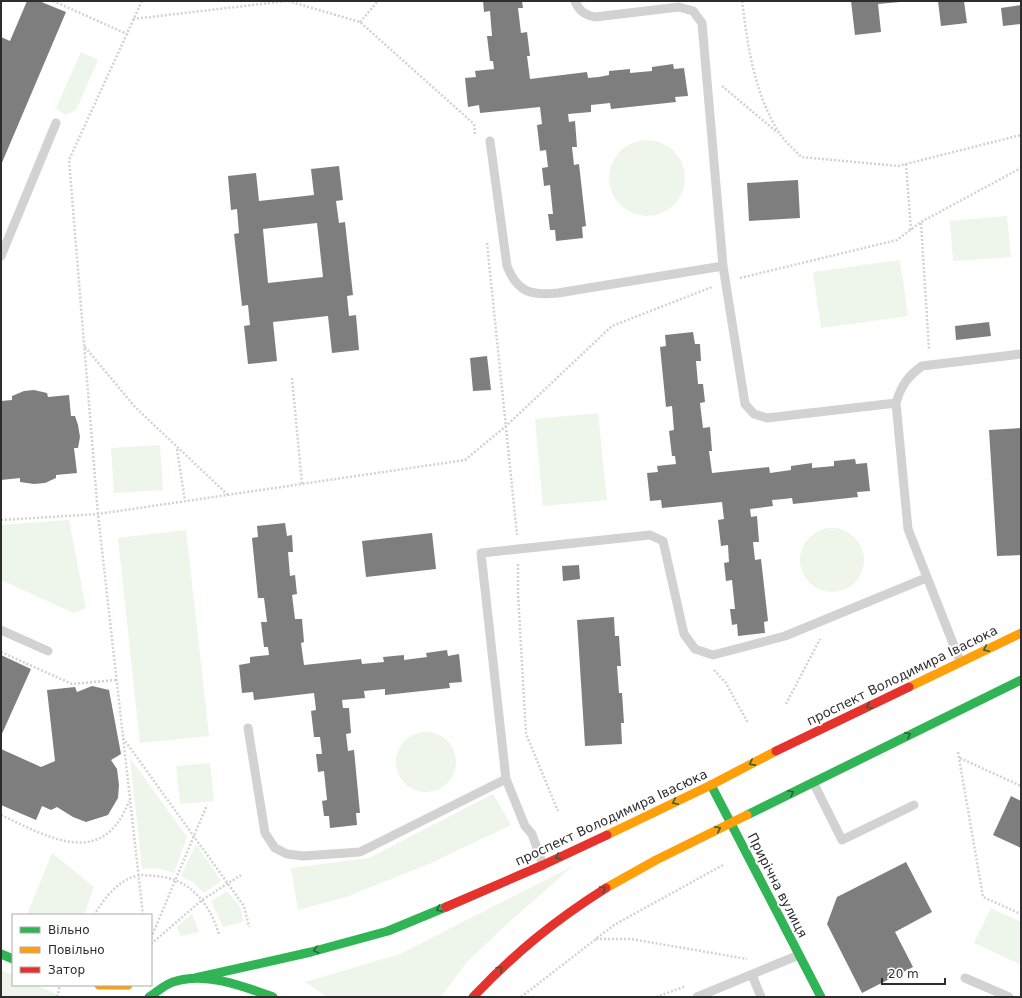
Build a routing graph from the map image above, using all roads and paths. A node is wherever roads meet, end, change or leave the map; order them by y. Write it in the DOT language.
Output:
graph roads {
  1 [pos="53,1"];
  2 [pos="142,1"];
  3 [pos="288,1"];
  4 [pos="378,1"];
  5 [pos="575,1"];
  6 [pos="742,1"];
  7 [pos="134,19"];
  8 [pos="360,22"];
  9 [pos="127,34"];
  10 [pos="707,74"];
  11 [pos="56,123"];
  12 [pos="780,135"];
  13 [pos="1021,135"];
  14 [pos="476,140"];
  15 [pos="490,141"];
  16 [pos="906,164"];
  17 [pos="1021,168"];
  18 [pos="921,222"];
  19 [pos="911,230"];
  20 [pos="486,236"];
  21 [pos="1,256"];
  22 [pos="723,266"];
  23 [pos="726,282"];
  24 [pos="85,347"];
  25 [pos="1021,354"];
  26 [pos="930,365"];
  27 [pos="292,378"];
  28 [pos="896,404"];
  29 [pos="506,426"];
  30 [pos="177,448"];
  31 [pos="302,484"];
  32 [pos="228,495"];
  33 [pos="185,501"];
  34 [pos="98,514"];
  35 [pos="1,520"];
  36 [pos="519,549"];
  37 [pos="926,578"];
  38 [pos="831,617"];
  39 [pos="1,630"];
  40 [pos="1021,633"];
  41 [pos="695,649"];
  42 [pos="48,651"];
  43 [pos="1,652"];
  44 [pos="960,661"];
  45 [pos="116,680"];
  46 [pos="1021,680"];
  47 [pos="786,704"];
  48 [pos="748,723"];
  49 [pos="248,728"];
  50 [pos="122,738"];
  51 [pos="958,752"];
  52 [pos="959,758"];
  53 [pos="506,779"];
  54 [pos="813,782"];
  55 [pos="711,785"];
  56 [pos="1021,786"];
  57 [pos="129,800"];
  58 [pos="207,805"];
  59 [pos="914,805"];
  60 [pos="558,811"];
  61 [pos="1,815"];
  62 [pos="731,822"];
  63 [pos="194,835"];
  64 [pos="543,864"];
  65 [pos="723,865"];
  66 [pos="137,875"];
  67 [pos="241,875"];
  68 [pos="175,880"];
  69 [pos="229,884"];
  70 [pos="202,900"];
  71 [pos="95,914"];
  72 [pos="143,914"];
  73 [pos="1021,914"];
  74 [pos="249,927"];
  75 [pos="219,934"];
  76 [pos="152,936"];
  77 [pos="596,939"];
  78 [pos="152,943"];
  79 [pos="1,954"];
  80 [pos="799,955"];
  81 [pos="12,959"];
  82 [pos="754,960"];
  83 [pos="752,975"];
  84 [pos="195,978"];
  85 [pos="965,978"];
  86 [pos="173,982"];
  87 [pos="152,983"];
  88 [pos="60,986"];
  89 [pos="57,997"];
  90 [pos="149,997"];
  91 [pos="274,997"];
  92 [pos="473,997"];
  93 [pos="521,997"];
  94 [pos="697,997"];
  95 [pos="761,997"];
  96 [pos="821,997"];
  97 [pos="1009,997"];
  1 -- 9 [label="path"];
  2 -- 7 [label="path"];
  3 -- 7 [label="path"];
  3 -- 8 [label="path"];
  4 -- 8 [label="path"];
  5 -- 10 [label="lane"];
  6 -- 12 [label="path"];
  7 -- 9 [label="path"];
  8 -- 14 [label="path"];
  9 -- 24 [label="path"];
  10 -- 12 [label="path"];
  10 -- 22 [label="lane"];
  11 -- 21 [label="lane"];
  12 -- 16 [label="path"];
  13 -- 16 [label="path"];
  15 -- 22 [label="lane"];
  16 -- 19 [label="path"];
  17 -- 18 [label="path"];
  18 -- 19 [label="path"];
  18 -- 26 [label="path"];
  19 -- 23 [label="path"];
  20 -- 29 [label="path"];
  22 -- 23 [label="lane"];
  23 -- 28 [label="lane"];
  23 -- 29 [label="path"];
  24 -- 30 [label="path"];
  24 -- 34 [label="path"];
  25 -- 26 [label="lane"];
  26 -- 28 [label="lane"];
  27 -- 31 [label="path"];
  28 -- 37 [label="lane"];
  29 -- 31 [label="path"];
  29 -- 36 [label="path"];
  30 -- 32 [label="path"];
  30 -- 33 [label="path"];
  31 -- 32 [label="path"];
  32 -- 33 [label="path"];
  33 -- 34 [label="path"];
  34 -- 35 [label="path"];
  34 -- 45 [label="path"];
  36 -- 41 [label="lane"];
  36 -- 53 [label="lane"];
  36 -- 60 [label="path"];
  37 -- 38 [label="lane"];
  37 -- 44 [label="lane"];
  38 -- 41 [label="lane"];
  38 -- 47 [label="path"];
  39 -- 42 [label="lane"];
  40 -- 44 [label="main road, проспект Володимира Івасюка, one-way"];
  41 -- 48 [label="path"];
  43 -- 45 [label="path"];
  44 -- 55 [label="main road, проспект Володимира Івасюка, one-way"];
  45 -- 50 [label="path"];
  54 -- 46 [label="main road, one-way"];
  49 -- 53 [label="lane"];
  50 -- 57 [label="path"];
  50 -- 63 [label="path"];
  51 -- 52 [label="path"];
  52 -- 56 [label="path"];
  52 -- 73 [label="path"];
  53 -- 64 [label="lane"];
  54 -- 59 [label="lane"];
  62 -- 54 [label="main road, one-way"];
  55 -- 62 [label="main road, Прирічна вулиця"];
  55 -- 64 [label="main road, проспект Володимира Івасюка, one-way"];
  57 -- 61 [label="path"];
  57 -- 66 [label="path"];
  58 -- 63 [label="path"];
  62 -- 80 [label="main road, Прирічна вулиця"];
  92 -- 62 [label="main road, one-way"];
  63 -- 68 [label="path"];
  63 -- 69 [label="path"];
  64 -- 84 [label="main road, проспект Володимира Івасюка, one-way"];
  65 -- 77 [label="path"];
  66 -- 68 [label="path"];
  66 -- 71 [label="path"];
  66 -- 72 [label="path"];
  67 -- 69 [label="path"];
  68 -- 70 [label="path"];
  68 -- 76 [label="path"];
  69 -- 70 [label="path"];
  69 -- 74 [label="path"];
  70 -- 75 [label="path"];
  70 -- 78 [label="path"];
  77 -- 82 [label="path"];
  77 -- 93 [label="path"];
  79 -- 81 [label="main road"];
  80 -- 83 [label="lane"];
  80 -- 96 [label="main road, Прирічна вулиця"];
  83 -- 94 [label="lane"];
  83 -- 95 [label="lane"];
  84 -- 86 [label="main road, проспект Володимира Івасюка"];
  84 -- 91 [label="main road"];
  85 -- 97 [label="lane"];
  86 -- 87 [label="main road"];
  86 -- 90 [label="main road"];
  88 -- 89 [label="path"];
}
